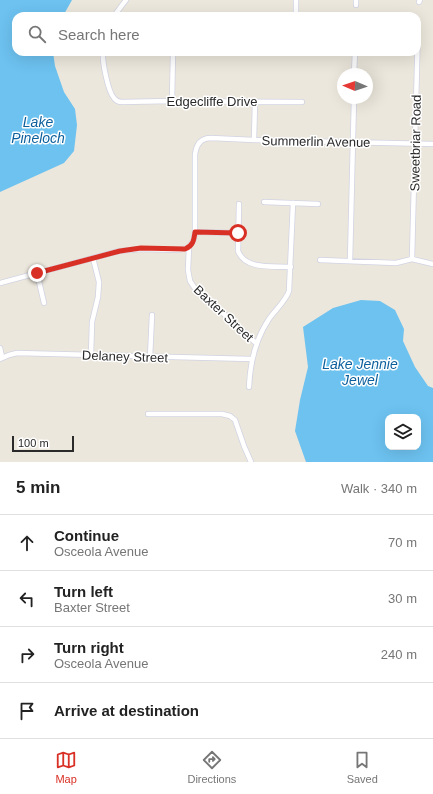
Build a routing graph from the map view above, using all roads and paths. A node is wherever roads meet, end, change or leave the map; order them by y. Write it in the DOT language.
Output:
graph roads {
  1 [pos="126,0"];
  2 [pos="296,0"];
  3 [pos="117,12"];
  4 [pos="296,12"];
  5 [pos="102,56"];
  6 [pos="173,56"];
  7 [pos="354,56"];
  8 [pos="418,56"];
  9 [pos="354,68"];
  10 [pos="172,101"];
  11 [pos="255,102"];
  12 [pos="302,102"];
  13 [pos="354,104"];
  14 [pos="254,140"];
  15 [pos="200,142"];
  16 [pos="353,142"];
  17 [pos="416,143"];
  18 [pos="433,144"];
  19 [pos="264,202"];
  20 [pos="293,203"];
  21 [pos="239,204"];
  22 [pos="318,204"];
  23 [pos="195,232"];
  24 [pos="238,233"];
  25 [pos="189,247"];
  26 [pos="94,258"];
  27 [pos="412,259"];
  28 [pos="320,260"];
  29 [pos="350,261"];
  30 [pos="433,264"];
  31 [pos="290,267"];
  32 [pos="37,273"];
  33 [pos="0,283"];
  34 [pos="44,303"];
  35 [pos="152,315"];
  36 [pos="256,343"];
  37 [pos="0,348"];
  38 [pos="90,355"];
  39 [pos="150,357"];
  40 [pos="1,358"];
  41 [pos="252,359"];
  42 [pos="249,388"];
  43 [pos="148,414"];
  44 [pos="251,462"];
  1 -- 3 [label="street"];
  2 -- 4 [label="street"];
  5 -- 10 [label="street, Edgecliffe Drive"];
  6 -- 10 [label="street"];
  7 -- 9 [label="street"];
  8 -- 17 [label="street, Sweetbriar Road"];
  10 -- 11 [label="street, Edgecliffe Drive"];
  11 -- 12 [label="street, Edgecliffe Drive"];
  11 -- 14 [label="street"];
  13 -- 16 [label="street"];
  14 -- 15 [label="street, Summerlin Avenue"];
  14 -- 16 [label="street, Summerlin Avenue"];
  15 -- 23 [label="street, Baxter Street"];
  16 -- 17 [label="street, Summerlin Avenue"];
  16 -- 29 [label="street"];
  17 -- 18 [label="street, Summerlin Avenue"];
  17 -- 27 [label="street, Sweetbriar Road"];
  19 -- 20 [label="street"];
  20 -- 22 [label="street"];
  20 -- 31 [label="street"];
  21 -- 24 [label="street"];
  23 -- 24 [label="street"];
  23 -- 25 [label="street, Baxter Street"];
  24 -- 31 [label="street"];
  25 -- 26 [label="street"];
  25 -- 36 [label="street, Baxter Street"];
  26 -- 32 [label="street"];
  26 -- 38 [label="street"];
  27 -- 29 [label="street"];
  27 -- 30 [label="street"];
  28 -- 29 [label="street"];
  31 -- 36 [label="street"];
  32 -- 33 [label="street"];
  32 -- 34 [label="street"];
  35 -- 39 [label="street"];
  36 -- 41 [label="street"];
  37 -- 40 [label="street"];
  38 -- 39 [label="street, Delaney Street"];
  38 -- 40 [label="street, Delaney Street"];
  39 -- 41 [label="street, Delaney Street"];
  41 -- 42 [label="street"];
  43 -- 44 [label="street"];
}
